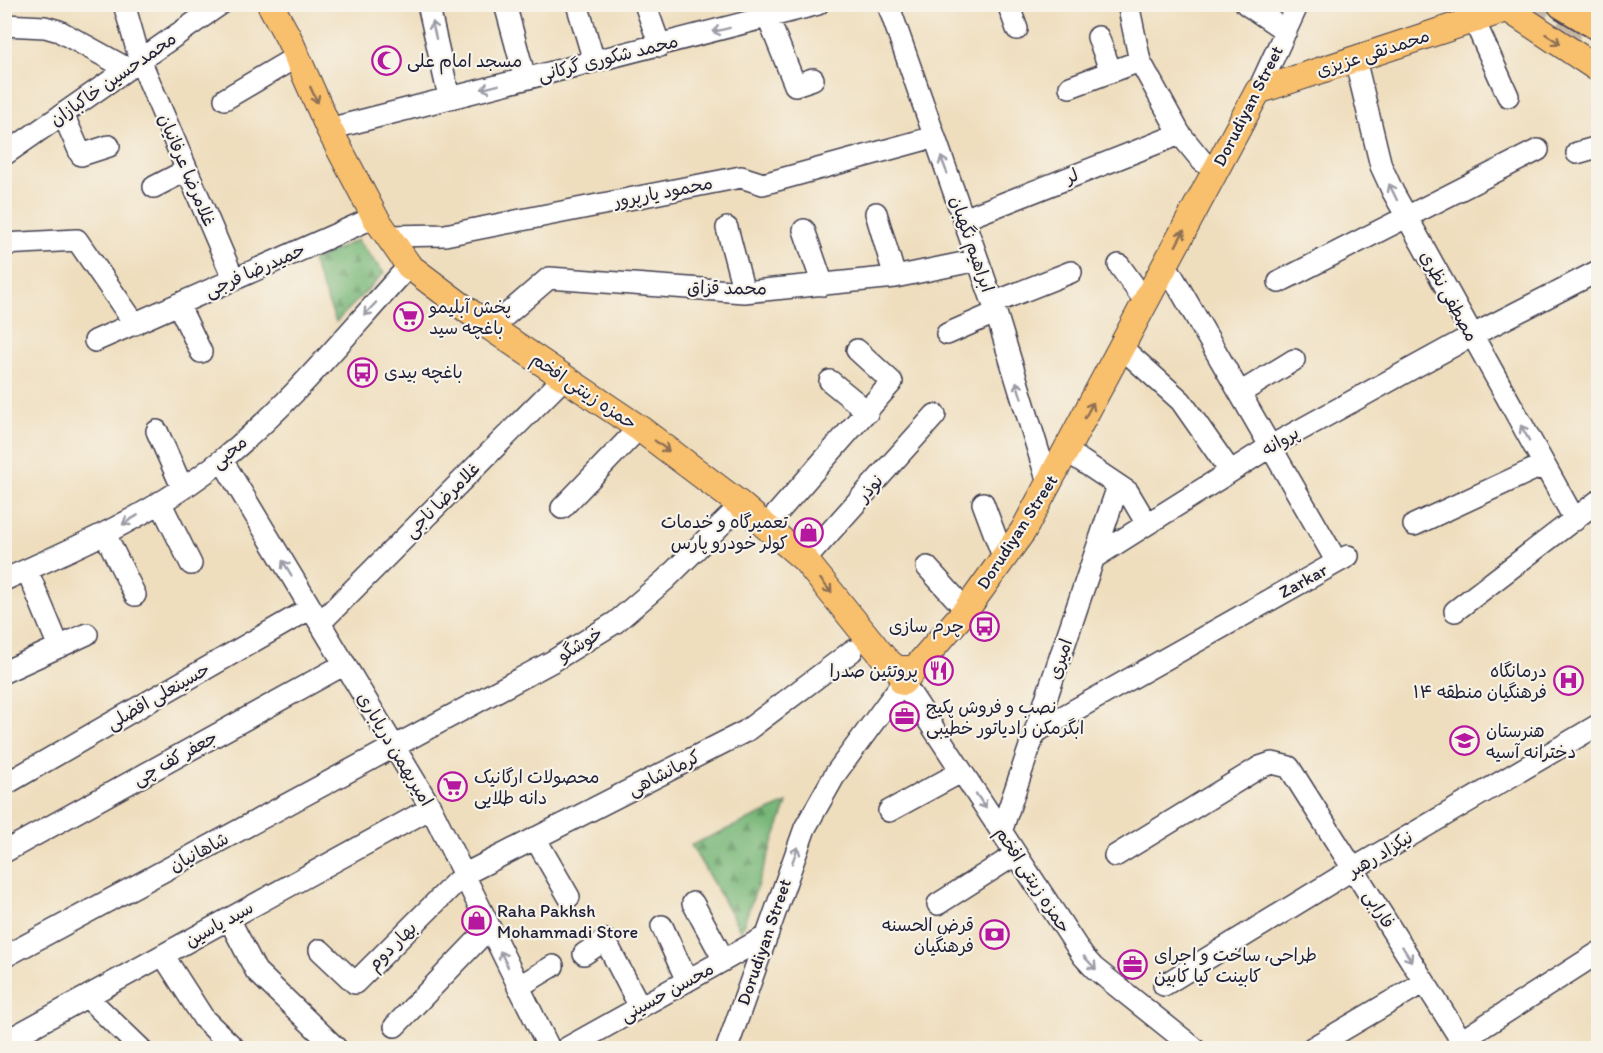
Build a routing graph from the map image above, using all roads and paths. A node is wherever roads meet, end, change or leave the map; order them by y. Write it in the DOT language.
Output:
graph roads {
  1 [pos="124,4"];
  2 [pos="221,4"];
  3 [pos="270,4"];
  4 [pos="428,4"];
  5 [pos="505,4"];
  6 [pos="577,4"];
  7 [pos="645,4"];
  8 [pos="888,4"];
  9 [pos="1008,4"];
  10 [pos="1128,4"];
  11 [pos="1246,4"];
  12 [pos="1298,4"];
  13 [pos="1563,4"];
  14 [pos="807,6"];
  15 [pos="1500,8"];
  16 [pos="768,18"];
  17 [pos="4,24"];
  18 [pos="1599,25"];
  19 [pos="1017,29"];
  20 [pos="1286,30"];
  21 [pos="1098,37"];
  22 [pos="660,46"];
  23 [pos="296,57"];
  24 [pos="1355,59"];
  25 [pos="594,61"];
  26 [pos="1140,61"];
  27 [pos="134,64"];
  28 [pos="1599,69"];
  29 [pos="1112,72"];
  30 [pos="525,78"];
  31 [pos="813,79"];
  32 [pos="1070,87"];
  33 [pos="1258,90"];
  34 [pos="1508,96"];
  35 [pos="449,97"];
  36 [pos="225,99"];
  37 [pos="63,114"];
  38 [pos="329,129"];
  39 [pos="1180,134"];
  40 [pos="934,137"];
  41 [pos="109,146"];
  42 [pos="1599,147"];
  43 [pos="1538,150"];
  44 [pos="1577,153"];
  45 [pos="4,155"];
  46 [pos="187,170"];
  47 [pos="1216,171"];
  48 [pos="154,187"];
  49 [pos="876,213"];
  50 [pos="1406,217"];
  51 [pos="964,219"];
  52 [pos="381,226"];
  53 [pos="727,228"];
  54 [pos="804,230"];
  55 [pos="4,244"];
  56 [pos="978,260"];
  57 [pos="1119,265"];
  58 [pos="1166,265"];
  59 [pos="409,266"];
  60 [pos="1599,271"];
  61 [pos="1071,272"];
  62 [pos="895,277"];
  63 [pos="234,280"];
  64 [pos="1279,282"];
  65 [pos="823,285"];
  66 [pos="744,292"];
  67 [pos="1146,301"];
  68 [pos="178,304"];
  69 [pos="994,308"];
  70 [pos="135,324"];
  71 [pos="491,328"];
  72 [pos="947,334"];
  73 [pos="1471,336"];
  74 [pos="95,341"];
  75 [pos="1121,347"];
  76 [pos="857,350"];
  77 [pos="201,352"];
  78 [pos="1294,360"];
  79 [pos="564,378"];
  80 [pos="830,381"];
  81 [pos="1240,393"];
  82 [pos="868,412"];
  83 [pos="935,415"];
  84 [pos="639,428"];
  85 [pos="156,430"];
  86 [pos="1271,446"];
  87 [pos="1067,451"];
  88 [pos="222,460"];
  89 [pos="1542,465"];
  90 [pos="1230,471"];
  91 [pos="1049,486"];
  92 [pos="1118,486"];
  93 [pos="182,487"];
  94 [pos="1599,501"];
  95 [pos="160,502"];
  96 [pos="983,503"];
  97 [pos="741,506"];
  98 [pos="562,508"];
  99 [pos="1575,520"];
  100 [pos="1147,524"];
  101 [pos="1414,525"];
  102 [pos="766,526"];
  103 [pos="105,534"];
  104 [pos="1095,557"];
  105 [pos="1004,559"];
  106 [pos="805,560"];
  107 [pos="191,564"];
  108 [pos="927,567"];
  109 [pos="27,570"];
  110 [pos="4,580"];
  111 [pos="135,595"];
  112 [pos="966,610"];
  113 [pos="1455,611"];
  114 [pos="316,615"];
  115 [pos="87,634"];
  116 [pos="59,647"];
  117 [pos="852,651"];
  118 [pos="345,664"];
  119 [pos="4,672"];
  120 [pos="909,676"];
  121 [pos="1599,725"];
  122 [pos="1034,733"];
  123 [pos="394,746"];
  124 [pos="961,772"];
  125 [pos="4,785"];
  126 [pos="431,808"];
  127 [pos="889,812"];
  128 [pos="1001,832"];
  129 [pos="535,838"];
  130 [pos="4,852"];
  131 [pos="1016,855"];
  132 [pos="1115,856"];
  133 [pos="1353,869"];
  134 [pos="463,874"];
  135 [pos="569,897"];
  136 [pos="693,903"];
  137 [pos="938,904"];
  138 [pos="228,919"];
  139 [pos="662,926"];
  140 [pos="489,928"];
  141 [pos="767,936"];
  142 [pos="320,950"];
  143 [pos="1599,953"];
  144 [pos="584,954"];
  145 [pos="163,955"];
  146 [pos="4,957"];
  147 [pos="724,960"];
  148 [pos="554,966"];
  149 [pos="687,981"];
  150 [pos="1424,982"];
  151 [pos="1164,986"];
  152 [pos="518,987"];
  153 [pos="87,997"];
  154 [pos="640,1007"];
  155 [pos="395,1026"];
  156 [pos="10,1042"];
  157 [pos="1463,1045"];
  158 [pos="551,1047"];
  159 [pos="140,1048"];
  160 [pos="234,1048"];
  161 [pos="336,1048"];
  162 [pos="727,1048"];
  163 [pos="1194,1048"];
  164 [pos="1312,1048"];
  1 -- 27 [label="street, غلامرضا عرفانیان"];
  2 -- 27 [label="street, محمدحسین خاکبازان"];
  3 -- 23 [label="main road, حمزه زینتی افخم"];
  35 -- 4 [label="street, one-way"];
  5 -- 30 [label="street"];
  6 -- 25 [label="street"];
  7 -- 22 [label="street"];
  8 -- 40 [label="street, ابراهیم نگهبان"];
  9 -- 19 [label="street"];
  10 -- 26 [label="street"];
  11 -- 20 [label="street"];
  12 -- 20 [label="street, Dorudiyan Street"];
  13 -- 18 [label="highway"];
  14 -- 16 [label="street, محمد شکوری گرکانی"];
  15 -- 24 [label="main road, محمدتقی عزیزی"];
  15 -- 28 [label="main road, one-way"];
  15 -- 34 [label="street"];
  16 -- 22 [label="street, محمد شکوری گرکانی, one-way"];
  16 -- 31 [label="street"];
  17 -- 27 [label="street"];
  20 -- 33 [label="street, Dorudiyan Street"];
  21 -- 29 [label="street"];
  22 -- 25 [label="street, محمد شکوری گرکانی"];
  23 -- 36 [label="street"];
  23 -- 38 [label="main road, حمزه زینتی افخم, one-way"];
  24 -- 33 [label="main road, محمدتقی عزیزی"];
  50 -- 24 [label="street, مصطفی نظری, one-way"];
  25 -- 30 [label="street, محمد شکوری گرکانی"];
  26 -- 29 [label="street"];
  26 -- 39 [label="street"];
  27 -- 37 [label="street, محمدحسین خاکبازان"];
  27 -- 46 [label="street, غلامرضا عرفانیان"];
  29 -- 32 [label="street"];
  30 -- 35 [label="street, محمد شکوری گرکانی, one-way"];
  33 -- 47 [label="main road, Dorudiyan Street"];
  35 -- 38 [label="street, محمد شکوری گرکانی"];
  37 -- 41 [label="street"];
  37 -- 45 [label="street, محمدحسین خاکبازان"];
  38 -- 52 [label="main road, حمزه زینتی افخم"];
  39 -- 47 [label="street"];
  39 -- 51 [label="street, لر"];
  51 -- 40 [label="street, ابراهیم نگهبان, one-way"];
  40 -- 52 [label="street, محمود یارپرور"];
  42 -- 44 [label="street"];
  43 -- 50 [label="street"];
  46 -- 48 [label="street"];
  46 -- 63 [label="street, غلامرضا عرفانیان"];
  58 -- 47 [label="main road, Dorudiyan Street, one-way"];
  49 -- 62 [label="street"];
  50 -- 64 [label="street"];
  50 -- 73 [label="street, مصطفی نظری"];
  51 -- 56 [label="street, ابراهیم نگهبان"];
  52 -- 59 [label="main road, حمزه زینتی افخم"];
  52 -- 63 [label="street, حمیدرضا فرجی"];
  53 -- 66 [label="street"];
  54 -- 65 [label="street"];
  55 -- 70 [label="street"];
  56 -- 62 [label="street, محمد قزاق"];
  56 -- 69 [label="street, ابراهیم نگهبان"];
  57 -- 67 [label="street"];
  58 -- 67 [label="main road, Dorudiyan Street"];
  58 -- 81 [label="street, Zarkar"];
  59 -- 71 [label="main road, حمزه زینتی افخم"];
  59 -- 88 [label="street, محبی, one-way"];
  60 -- 73 [label="street, پروانه"];
  61 -- 69 [label="street"];
  62 -- 65 [label="street, محمد قزاق"];
  63 -- 68 [label="street, حمیدرضا فرجی"];
  65 -- 66 [label="street, محمد قزاق"];
  66 -- 71 [label="street, محمد قزاق"];
  67 -- 75 [label="main road, Dorudiyan Street"];
  68 -- 70 [label="street, حمیدرضا فرجی"];
  68 -- 77 [label="street"];
  69 -- 72 [label="street"];
  91 -- 69 [label="street, ابراهیم نگهبان, one-way"];
  70 -- 74 [label="street, حمیدرضا فرجی"];
  71 -- 79 [label="main road, حمزه زینتی افخم"];
  73 -- 86 [label="street, پروانه"];
  89 -- 73 [label="street, مصطفی نظری, one-way"];
  87 -- 75 [label="main road, Dorudiyan Street, one-way"];
  75 -- 90 [label="street"];
  76 -- 82 [label="street"];
  78 -- 81 [label="street"];
  79 -- 84 [label="main road, حمزه زینتی افخم"];
  79 -- 114 [label="street, غلامرضا ناجی"];
  80 -- 82 [label="street"];
  81 -- 86 [label="street, Zarkar"];
  82 -- 102 [label="street"];
  83 -- 106 [label="street, نوذر"];
  84 -- 97 [label="main road, حمزه زینتی افخم, one-way"];
  84 -- 98 [label="street"];
  85 -- 93 [label="street"];
  86 -- 90 [label="street, پروانه"];
  86 -- 122 [label="street, Zarkar"];
  87 -- 91 [label="main road, Dorudiyan Street"];
  87 -- 92 [label="street"];
  88 -- 93 [label="street, محبی"];
  114 -- 88 [label="street, امیربهمن دریاباری, one-way"];
  89 -- 99 [label="street, مصطفی نظری"];
  89 -- 101 [label="street"];
  90 -- 100 [label="street, پروانه"];
  91 -- 105 [label="main road, Dorudiyan Street"];
  92 -- 100 [label="street"];
  92 -- 104 [label="street, امیری"];
  93 -- 95 [label="street, محبی"];
  94 -- 99 [label="street"];
  95 -- 103 [label="street, محبی, one-way"];
  95 -- 107 [label="street"];
  96 -- 105 [label="street"];
  97 -- 102 [label="main road, حمزه زینتی افخم"];
  97 -- 123 [label="street, خوشگو"];
  99 -- 113 [label="street"];
  100 -- 104 [label="street, پروانه"];
  102 -- 106 [label="main road, حمزه زینتی افخم"];
  103 -- 109 [label="street, محبی"];
  103 -- 111 [label="street"];
  104 -- 122 [label="street, امیری"];
  105 -- 112 [label="main road, Dorudiyan Street"];
  106 -- 120 [label="main road, حمزه زینتی افخم, one-way"];
  108 -- 112 [label="street"];
  109 -- 110 [label="street, محبی"];
  109 -- 116 [label="street"];
  112 -- 120 [label="main road, Dorudiyan Street"];
  114 -- 118 [label="street, امیربهمن دریاباری"];
  114 -- 125 [label="street, حسینعلی افضلی"];
  115 -- 116 [label="street"];
  116 -- 119 [label="street"];
  117 -- 129 [label="street, کرمانشاهی"];
  118 -- 123 [label="street, امیربهمن دریاباری"];
  118 -- 130 [label="street, جعفر کف چی"];
  120 -- 124 [label="street, حمزه زینتی افخم"];
  141 -- 120 [label="street, Dorudiyan Street, one-way"];
  121 -- 133 [label="street, نیکزاد رهبر"];
  122 -- 128 [label="street, امیری"];
  123 -- 126 [label="street, امیربهمن دریاباری"];
  123 -- 146 [label="street, شاهانیان"];
  124 -- 127 [label="street"];
  124 -- 128 [label="street, حمزه زینتی افخم, one-way"];
  126 -- 134 [label="street, امیربهمن دریاباری"];
  126 -- 138 [label="street, سید یاسین"];
  128 -- 131 [label="street, حمزه زینتی افخم"];
  129 -- 134 [label="street, کرمانشاهی"];
  129 -- 135 [label="street"];
  131 -- 137 [label="street"];
  131 -- 163 [label="street, حمزه زینتی افخم, one-way"];
  132 -- 133 [label="street, فارابی"];
  133 -- 150 [label="street, فارابی, one-way"];
  133 -- 151 [label="street, نیکزاد رهبر"];
  134 -- 140 [label="street, امیربهمن دریاباری"];
  134 -- 142 [label="street, بهار دوم"];
  136 -- 147 [label="street"];
  138 -- 145 [label="street, سید یاسین"];
  138 -- 161 [label="street"];
  139 -- 149 [label="street"];
  152 -- 140 [label="street, امیربهمن دریاباری, one-way"];
  140 -- 155 [label="street"];
  141 -- 147 [label="street, محسن حسینی"];
  141 -- 162 [label="street, Dorudiyan Street"];
  143 -- 157 [label="street"];
  144 -- 154 [label="street"];
  145 -- 153 [label="street, سید یاسین"];
  145 -- 160 [label="street"];
  147 -- 149 [label="street, محسن حسینی"];
  148 -- 152 [label="street"];
  149 -- 154 [label="street, محسن حسینی"];
  150 -- 157 [label="street, فارابی"];
  150 -- 164 [label="street"];
  152 -- 158 [label="street, امیربهمن دریاباری"];
  153 -- 156 [label="street, سید یاسین"];
  153 -- 159 [label="street"];
  154 -- 158 [label="street, محسن حسینی"];
}
